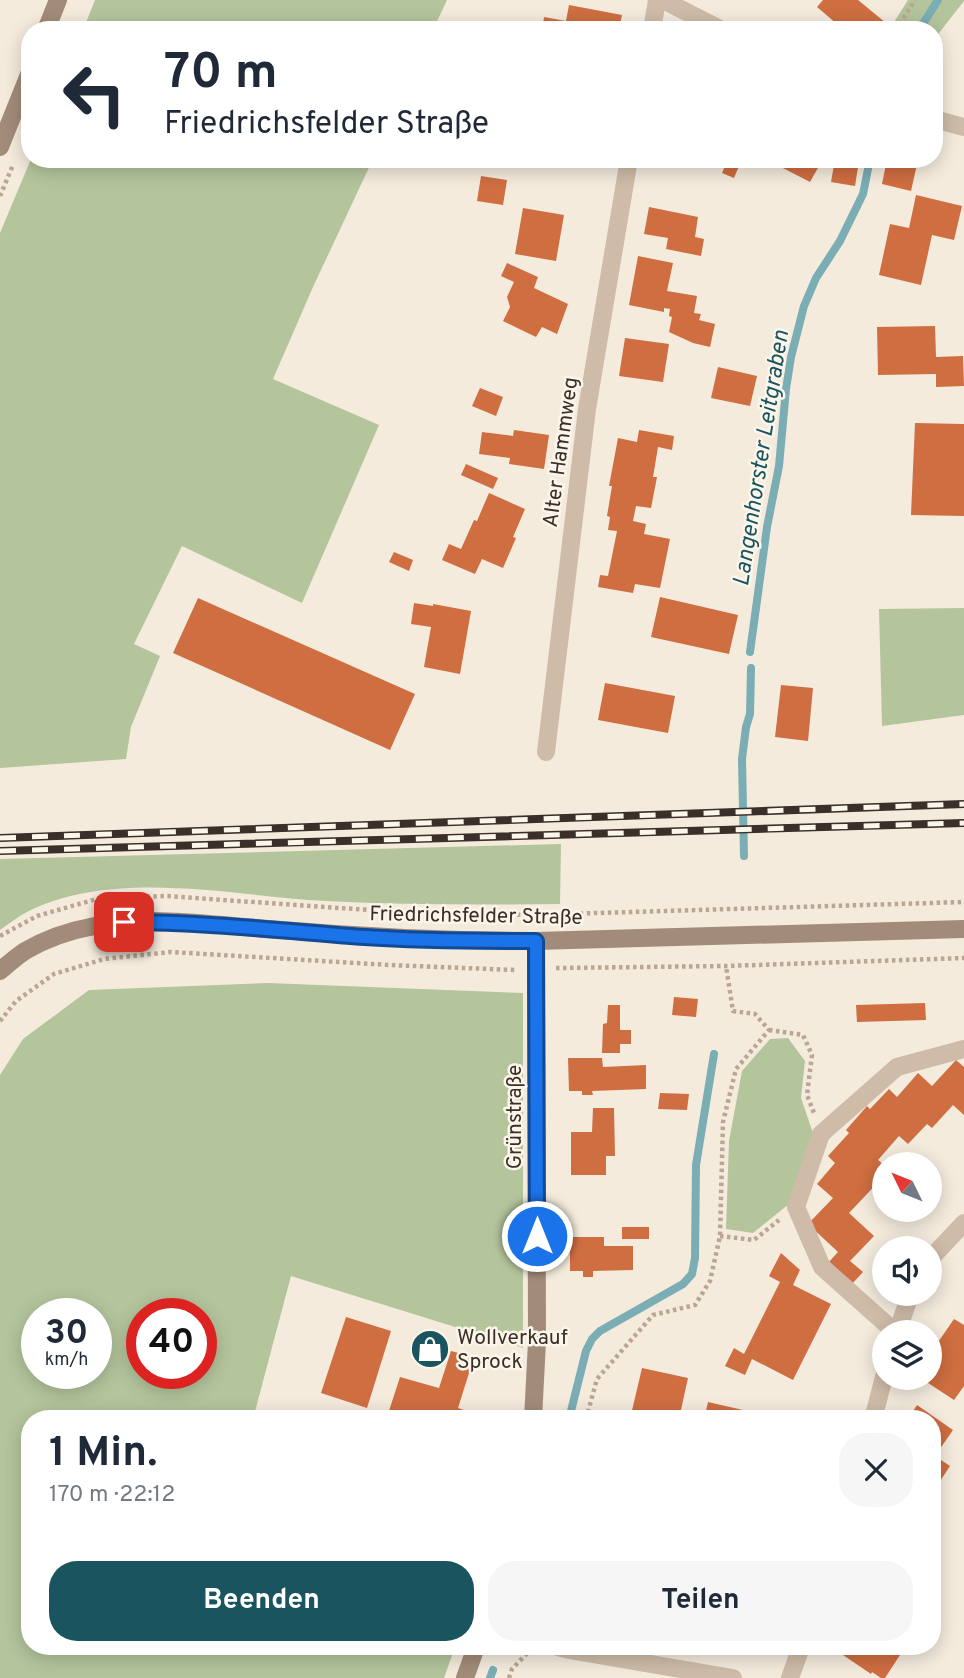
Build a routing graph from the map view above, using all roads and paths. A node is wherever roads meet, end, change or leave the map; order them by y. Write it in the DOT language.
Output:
graph roads {
  1 [pos="58,0"];
  2 [pos="657,0"];
  3 [pos="663,0"];
  4 [pos="915,0"];
  5 [pos="50,21"];
  6 [pos="654,21"];
  7 [pos="704,21"];
  8 [pos="902,21"];
  9 [pos="21,94"];
  10 [pos="943,121"];
  11 [pos="964,127"];
  12 [pos="0,147"];
  13 [pos="627,168"];
  14 [pos="546,752"];
  15 [pos="964,902"];
  16 [pos="964,929"];
  17 [pos="0,936"];
  18 [pos="536,941"];
  19 [pos="964,957"];
  20 [pos="726,965"];
  21 [pos="536,970"];
  22 [pos="0,971"];
  23 [pos="0,1021"];
  24 [pos="769,1030"];
  25 [pos="964,1049"];
  26 [pos="821,1134"];
  27 [pos="796,1207"];
  28 [pos="964,1223"];
  29 [pos="720,1236"];
  30 [pos="942,1246"];
  31 [pos="882,1320"];
  32 [pos="881,1390"];
  33 [pos="533,1410"];
  34 [pos="588,1410"];
  35 [pos="875,1410"];
  36 [pos="473,1655"];
  37 [pos="526,1655"];
  38 [pos="598,1655"];
  39 [pos="798,1655"];
  40 [pos="465,1678"];
  41 [pos="509,1678"];
  42 [pos="733,1678"];
  43 [pos="790,1678"];
  1 -- 5 [label="main road"];
  2 -- 6 [label="street"];
  3 -- 7 [label="street"];
  4 -- 8 [label="path"];
  9 -- 12 [label="main road"];
  10 -- 11 [label="street"];
  13 -- 14 [label="street, Alter Hammweg"];
  15 -- 17 [label="path"];
  16 -- 18 [label="main road, Friedrichsfelder Straße"];
  18 -- 21 [label="main road, Grünstraße"];
  18 -- 22 [label="main road, Friedrichsfelder Straße"];
  19 -- 20 [label="path"];
  20 -- 21 [label="path"];
  20 -- 24 [label="path"];
  21 -- 23 [label="path"];
  21 -- 33 [label="main road, Grünstraße"];
  24 -- 26 [label="path"];
  24 -- 29 [label="path"];
  25 -- 26 [label="street"];
  26 -- 27 [label="street"];
  27 -- 29 [label="path"];
  27 -- 31 [label="street"];
  28 -- 30 [label="street"];
  29 -- 34 [label="path"];
  32 -- 35 [label="street"];
  36 -- 40 [label="main road"];
  37 -- 41 [label="path"];
  38 -- 42 [label="street"];
  39 -- 43 [label="street"];
}
